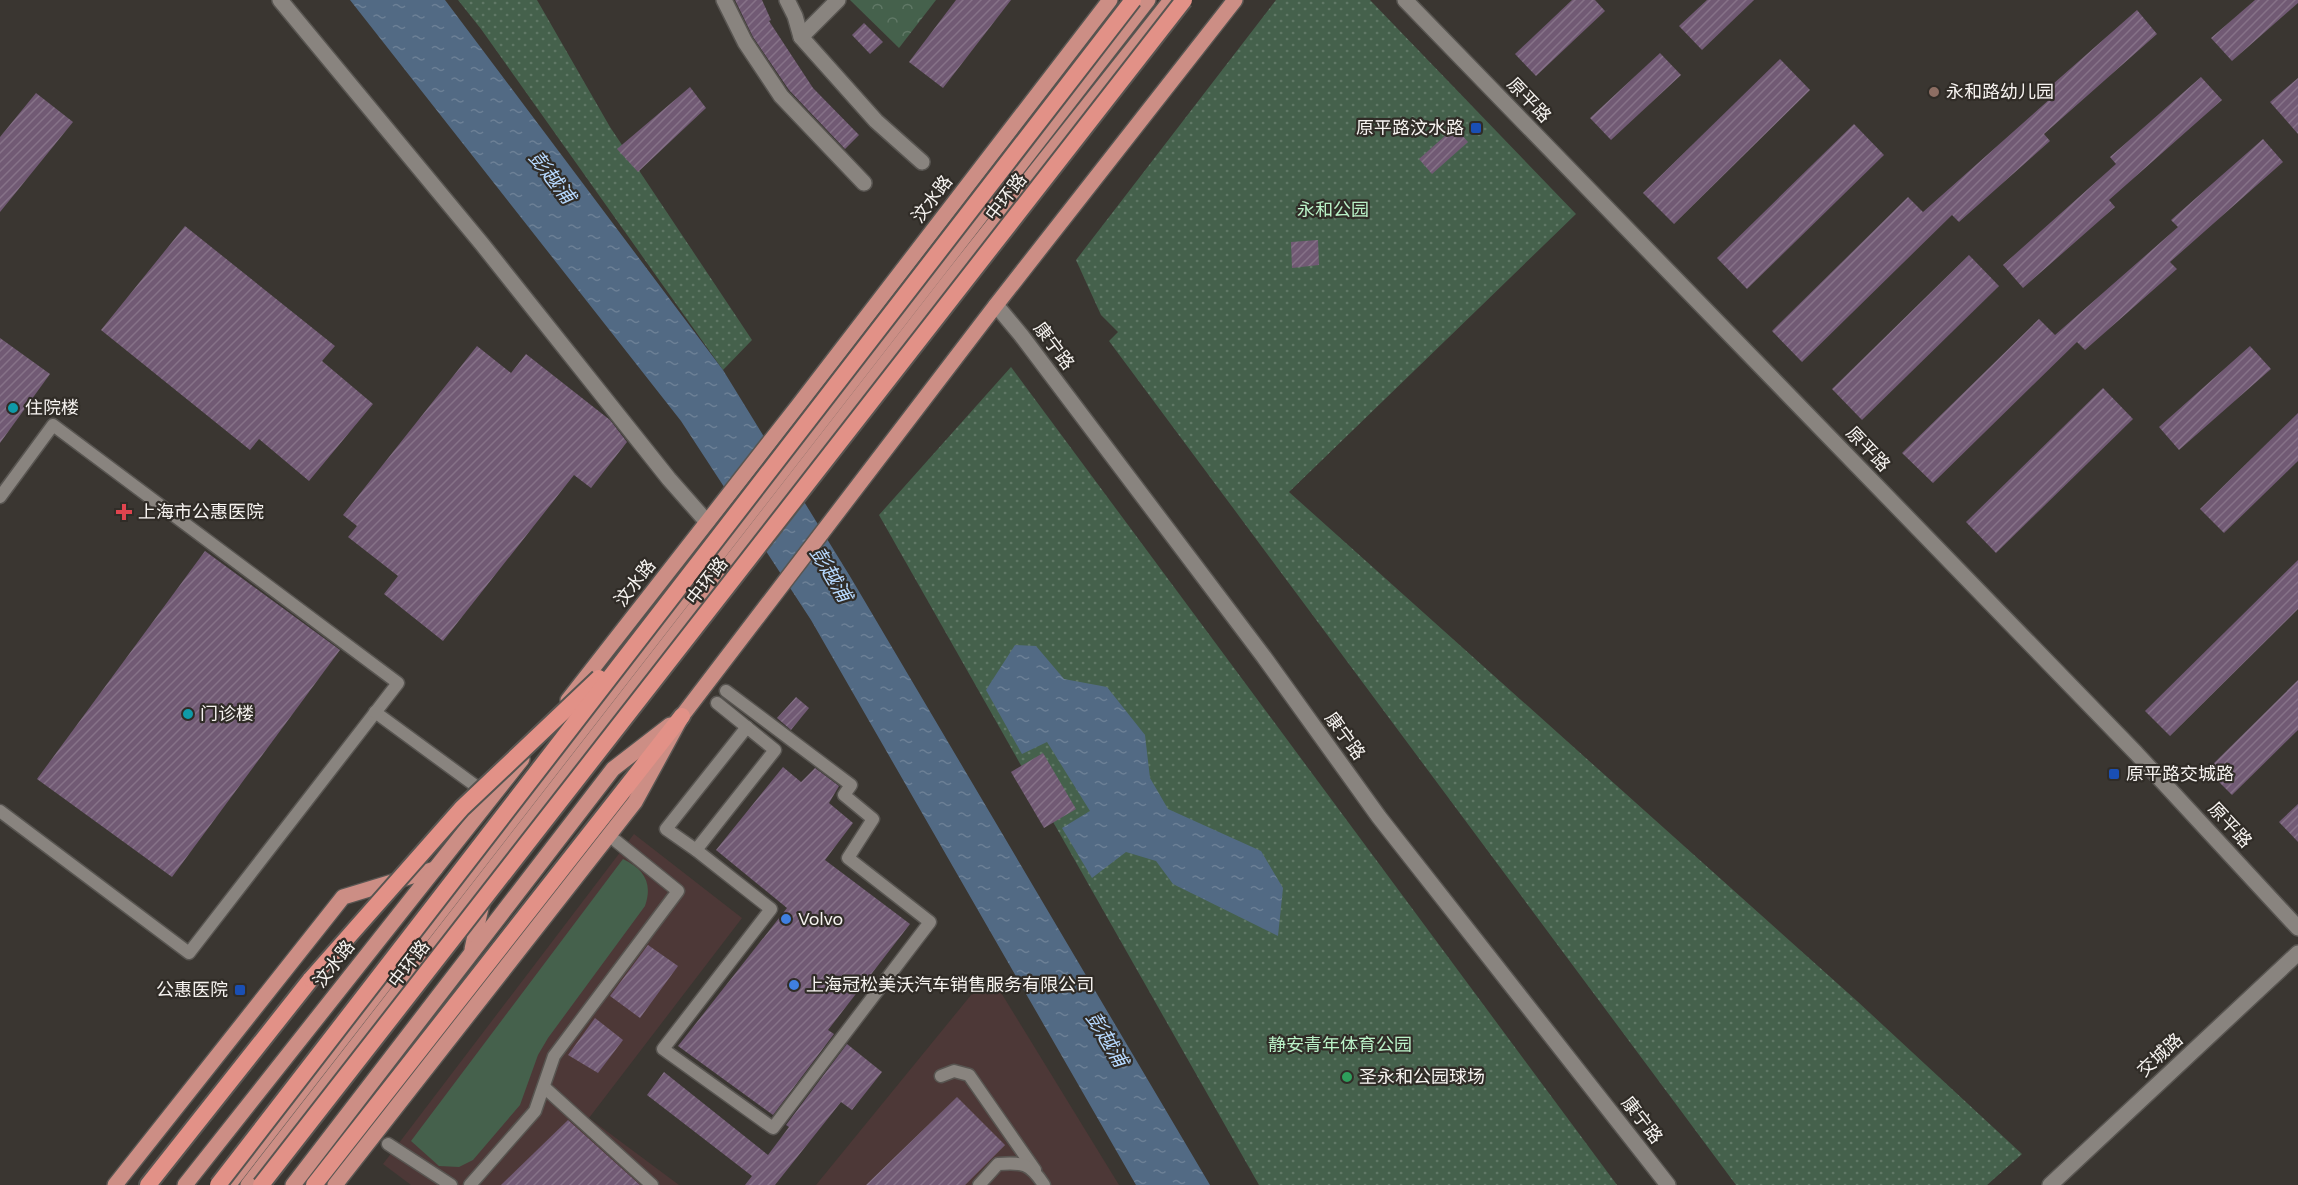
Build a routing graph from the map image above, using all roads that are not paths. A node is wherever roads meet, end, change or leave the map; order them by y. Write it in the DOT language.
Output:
graph roads {
  1 [pos="280,0"];
  2 [pos="724,0"];
  3 [pos="787,0"];
  4 [pos="838,0"];
  5 [pos="1110,0"];
  6 [pos="1133,0"];
  7 [pos="1148,0"];
  8 [pos="1171,0"];
  9 [pos="1184,0"];
  10 [pos="1235,0"];
  11 [pos="1405,0"];
  12 [pos="801,37"];
  13 [pos="1053,122"];
  14 [pos="922,162"];
  15 [pos="975,176"];
  16 [pos="864,183"];
  17 [pos="996,305"];
  18 [pos="0,497"];
  19 [pos="707,522"];
  20 [pos="726,556"];
  21 [pos="637,643"];
  22 [pos="603,656"];
  23 [pos="726,691"];
  24 [pos="717,704"];
  25 [pos="375,712"];
  26 [pos="682,716"];
  27 [pos="592,717"];
  28 [pos="747,727"];
  29 [pos="491,797"];
  30 [pos="0,812"];
  31 [pos="616,841"];
  32 [pos="696,850"];
  33 [pos="435,869"];
  34 [pos="489,875"];
  35 [pos="2298,928"];
  36 [pos="2298,953"];
  37 [pos="470,954"];
  38 [pos="942,1076"];
  39 [pos="544,1087"];
  40 [pos="388,1144"];
  41 [pos="1035,1170"];
  42 [pos="115,1185"];
  43 [pos="148,1185"];
  44 [pos="185,1185"];
  45 [pos="219,1185"];
  46 [pos="228,1185"];
  47 [pos="248,1185"];
  48 [pos="261,1185"];
  49 [pos="293,1185"];
  50 [pos="314,1185"];
  51 [pos="335,1185"];
  52 [pos="451,1185"];
  53 [pos="470,1185"];
  54 [pos="652,1185"];
  55 [pos="979,1185"];
  56 [pos="1044,1185"];
  57 [pos="1668,1185"];
  58 [pos="2049,1185"];
  1 -- 19 [label="street"];
  2 -- 16 [label="street"];
  3 -- 12 [label="street"];
  4 -- 12 [label="street"];
  5 -- 15 [label="main road, 汶水路"];
  6 -- 21 [label="highway, 中环路, bridge"];
  7 -- 13 [label="main road"];
  8 -- 20 [label="main road"];
  9 -- 48 [label="highway, 中环路, bridge"];
  10 -- 17 [label="main road"];
  11 -- 35 [label="street, 原平路"];
  12 -- 14 [label="street"];
  13 -- 15 [label="main road"];
  13 -- 20 [label="main road"];
  15 -- 19 [label="main road, 汶水路"];
  17 -- 26 [label="main road"];
  17 -- 57 [label="street, 康宁路"];
  18 -- 25 [label="lane"];
  19 -- 22 [label="main road, 汶水路"];
  20 -- 27 [label="main road"];
  20 -- 34 [label="main road"];
  21 -- 43 [label="highway, bridge"];
  21 -- 45 [label="highway, 中环路, bridge"];
  22 -- 27 [label="main road"];
  22 -- 29 [label="main road, 汶水路"];
  23 -- 32 [label="lane"];
  24 -- 28 [label="lane"];
  25 -- 29 [label="lane"];
  25 -- 30 [label="lane"];
  26 -- 37 [label="main road"];
  26 -- 50 [label="highway"];
  26 -- 51 [label="main road"];
  27 -- 46 [label="main road"];
  28 -- 32 [label="lane"];
  28 -- 32 [label="lane"];
  29 -- 33 [label="main road, 汶水路"];
  31 -- 39 [label="lane"];
  33 -- 42 [label="main road"];
  33 -- 44 [label="main road, 汶水路"];
  34 -- 37 [label="main road"];
  34 -- 47 [label="main road"];
  36 -- 58 [label="street, 交城路"];
  37 -- 49 [label="main road"];
  38 -- 41 [label="lane"];
  39 -- 53 [label="lane"];
  39 -- 54 [label="lane"];
  40 -- 52 [label="lane"];
  41 -- 55 [label="lane"];
  41 -- 56 [label="lane"];
}
